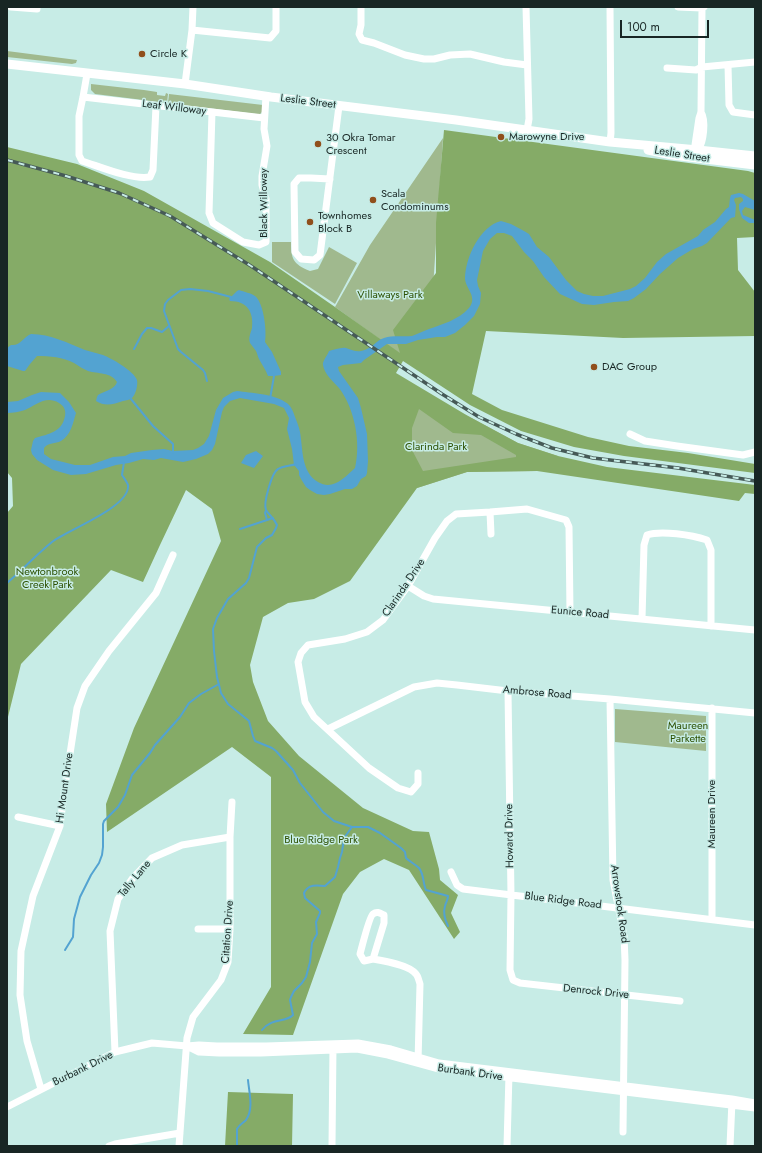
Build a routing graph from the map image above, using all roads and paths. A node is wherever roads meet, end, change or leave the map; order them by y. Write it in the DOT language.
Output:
graph roads {
  1 [pos="11,7"];
  2 [pos="38,7"];
  3 [pos="193,7"];
  4 [pos="276,7"];
  5 [pos="361,7"];
  6 [pos="526,7"];
  7 [pos="610,7"];
  8 [pos="678,7"];
  9 [pos="703,7"];
  10 [pos="192,30"];
  11 [pos="755,62"];
  12 [pos="7,64"];
  13 [pos="528,65"];
  14 [pos="728,65"];
  15 [pos="667,68"];
  16 [pos="702,68"];
  17 [pos="87,74"];
  18 [pos="185,84"];
  19 [pos="266,96"];
  20 [pos="83,97"];
  21 [pos="156,106"];
  22 [pos="339,106"];
  23 [pos="212,112"];
  24 [pos="755,115"];
  25 [pos="264,118"];
  26 [pos="527,130"];
  27 [pos="610,142"];
  28 [pos="697,154"];
  29 [pos="755,156"];
  30 [pos="755,165"];
  31 [pos="330,178"];
  32 [pos="630,434"];
  33 [pos="755,452"];
  34 [pos="490,512"];
  35 [pos="491,534"];
  36 [pos="173,555"];
  37 [pos="408,586"];
  38 [pos="570,613"];
  39 [pos="642,619"];
  40 [pos="711,626"];
  41 [pos="755,630"];
  42 [pos="508,691"];
  43 [pos="610,699"];
  44 [pos="712,708"];
  45 [pos="755,713"];
  46 [pos="328,729"];
  47 [pos="418,773"];
  48 [pos="232,802"];
  49 [pos="18,817"];
  50 [pos="60,826"];
  51 [pos="230,837"];
  52 [pos="451,872"];
  53 [pos="511,895"];
  54 [pos="619,908"];
  55 [pos="712,919"];
  56 [pos="755,924"];
  57 [pos="198,929"];
  58 [pos="230,929"];
  59 [pos="366,933"];
  60 [pos="379,937"];
  61 [pos="373,959"];
  62 [pos="513,980"];
  63 [pos="625,995"];
  64 [pos="680,1001"];
  65 [pos="187,1046"];
  66 [pos="333,1047"];
  67 [pos="114,1052"];
  68 [pos="418,1061"];
  69 [pos="509,1075"];
  70 [pos="41,1089"];
  71 [pos="623,1089"];
  72 [pos="732,1102"];
  73 [pos="755,1103"];
  74 [pos="7,1107"];
  75 [pos="755,1108"];
  76 [pos="623,1132"];
  77 [pos="180,1133"];
  78 [pos="109,1146"];
  79 [pos="179,1146"];
  80 [pos="332,1146"];
  81 [pos="507,1146"];
  82 [pos="730,1146"];
  1 -- 2 [label="street"];
  3 -- 10 [label="street"];
  4 -- 10 [label="street"];
  5 -- 13 [label="street"];
  6 -- 13 [label="street"];
  7 -- 27 [label="street"];
  8 -- 9 [label="street"];
  9 -- 16 [label="street"];
  10 -- 18 [label="street"];
  11 -- 14 [label="street"];
  12 -- 17 [label="main road, Leslie Street"];
  13 -- 26 [label="street"];
  14 -- 16 [label="street"];
  14 -- 24 [label="street"];
  15 -- 16 [label="street"];
  16 -- 28 [label="street"];
  17 -- 18 [label="main road, Leslie Street"];
  17 -- 20 [label="street"];
  18 -- 19 [label="main road, Leslie Street"];
  19 -- 22 [label="main road, Leslie Street"];
  19 -- 25 [label="street, Black Willoway"];
  20 -- 21 [label="street, Leaf Willoway"];
  20 -- 21 [label="street"];
  21 -- 23 [label="street, Leaf Willoway"];
  22 -- 26 [label="main road, Leslie Street"];
  22 -- 31 [label="street"];
  23 -- 25 [label="street, Leaf Willoway"];
  23 -- 25 [label="street, Black Willoway"];
  26 -- 27 [label="main road, Leslie Street"];
  27 -- 28 [label="main road, Leslie Street"];
  28 -- 29 [label="main road, Leslie Street"];
  28 -- 30 [label="main road, Leslie Street"];
  31 -- 31 [label="street"];
  32 -- 33 [label="street"];
  34 -- 35 [label="street"];
  34 -- 37 [label="street, Clarinda Drive"];
  34 -- 38 [label="street, Clarinda Drive"];
  36 -- 50 [label="street, Hi Mount Drive"];
  37 -- 38 [label="street, Eunice Road"];
  37 -- 46 [label="street, Clarinda Drive"];
  38 -- 39 [label="street, Eunice Road"];
  39 -- 40 [label="street, Eunice Road"];
  39 -- 40 [label="street"];
  40 -- 41 [label="street, Eunice Road"];
  42 -- 43 [label="street, Ambrose Road"];
  42 -- 46 [label="street, Ambrose Road"];
  42 -- 53 [label="street, Howard Drive"];
  43 -- 44 [label="street, Ambrose Road"];
  43 -- 54 [label="street, Arrowstook Road"];
  44 -- 45 [label="street, Ambrose Road"];
  44 -- 55 [label="street, Maureen Drive"];
  46 -- 47 [label="street, Clarinda Drive"];
  48 -- 51 [label="street, Citation Drive"];
  49 -- 50 [label="street"];
  50 -- 70 [label="street, Hi Mount Drive"];
  51 -- 58 [label="street, Citation Drive"];
  51 -- 67 [label="street, Tally Lane"];
  52 -- 53 [label="street, Blue Ridge Road"];
  53 -- 54 [label="street, Blue Ridge Road"];
  53 -- 62 [label="street, Howard Drive"];
  54 -- 55 [label="street, Blue Ridge Road"];
  54 -- 63 [label="street, Arrowstook Road"];
  55 -- 56 [label="street, Blue Ridge Road"];
  57 -- 58 [label="street"];
  58 -- 65 [label="street, Citation Drive"];
  59 -- 60 [label="street"];
  59 -- 60 [label="street"];
  59 -- 61 [label="street"];
  60 -- 61 [label="street"];
  61 -- 68 [label="street"];
  62 -- 63 [label="street, Denrock Drive"];
  63 -- 64 [label="street, Denrock Drive"];
  63 -- 71 [label="street, Arrowstook Road"];
  65 -- 66 [label="street, Burbank Drive"];
  65 -- 67 [label="street, Burbank Drive"];
  65 -- 77 [label="street, Citation Drive"];
  66 -- 68 [label="street, Burbank Drive"];
  66 -- 80 [label="street"];
  67 -- 70 [label="street, Burbank Drive"];
  68 -- 69 [label="street, Burbank Drive"];
  69 -- 71 [label="street, Burbank Drive"];
  69 -- 81 [label="street"];
  70 -- 74 [label="street, Burbank Drive"];
  71 -- 72 [label="street, Burbank Drive"];
  71 -- 76 [label="street, Arrowstook Road"];
  72 -- 73 [label="street, Burbank Drive"];
  72 -- 75 [label="street, Burbank Drive"];
  72 -- 82 [label="street"];
  77 -- 78 [label="street"];
  77 -- 79 [label="street, Citation Drive"];
}
